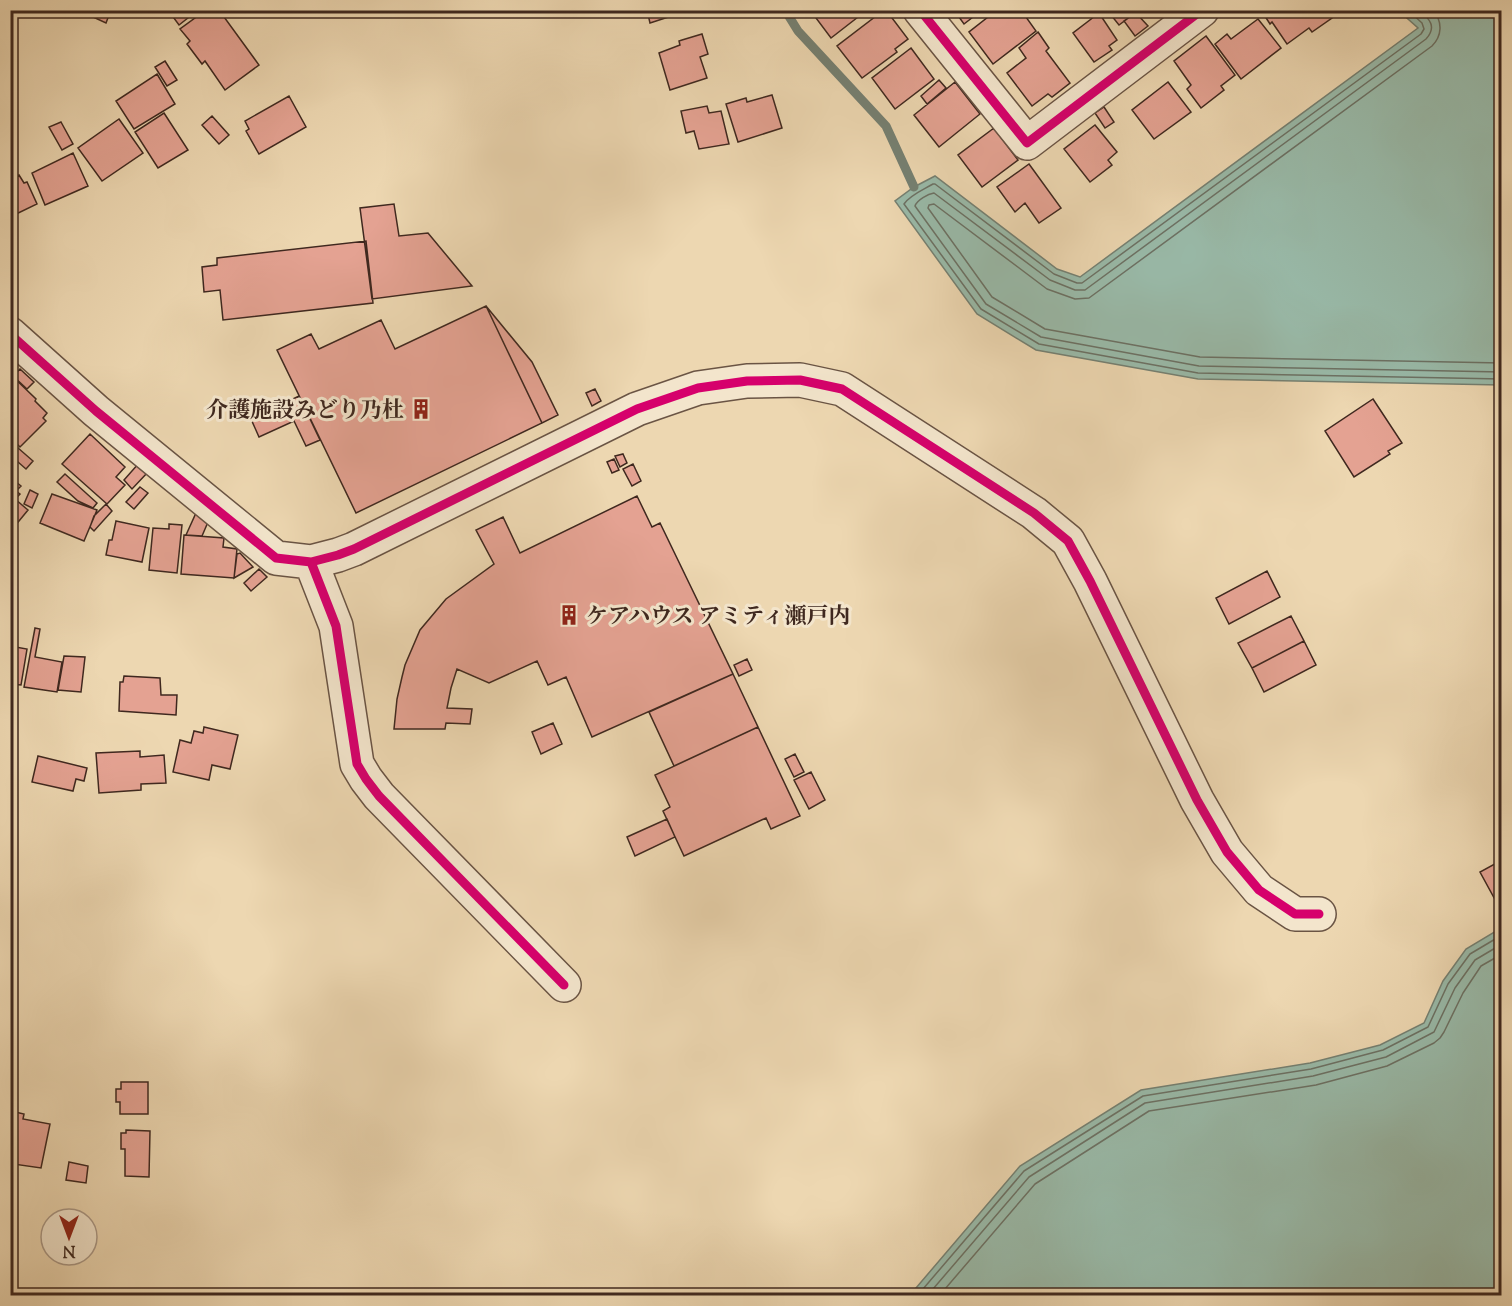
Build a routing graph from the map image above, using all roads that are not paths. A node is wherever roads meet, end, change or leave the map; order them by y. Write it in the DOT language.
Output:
graph roads {
  1 [pos="920,10"];
  2 [pos="1202,10"];
  3 [pos="10,334"];
  4 [pos="311,562"];
  5 [pos="1319,914"];
  6 [pos="564,985"];
  1 -- 2 [label="street"];
  3 -- 4 [label="street"];
  4 -- 5 [label="street"];
  4 -- 6 [label="street"];
}
